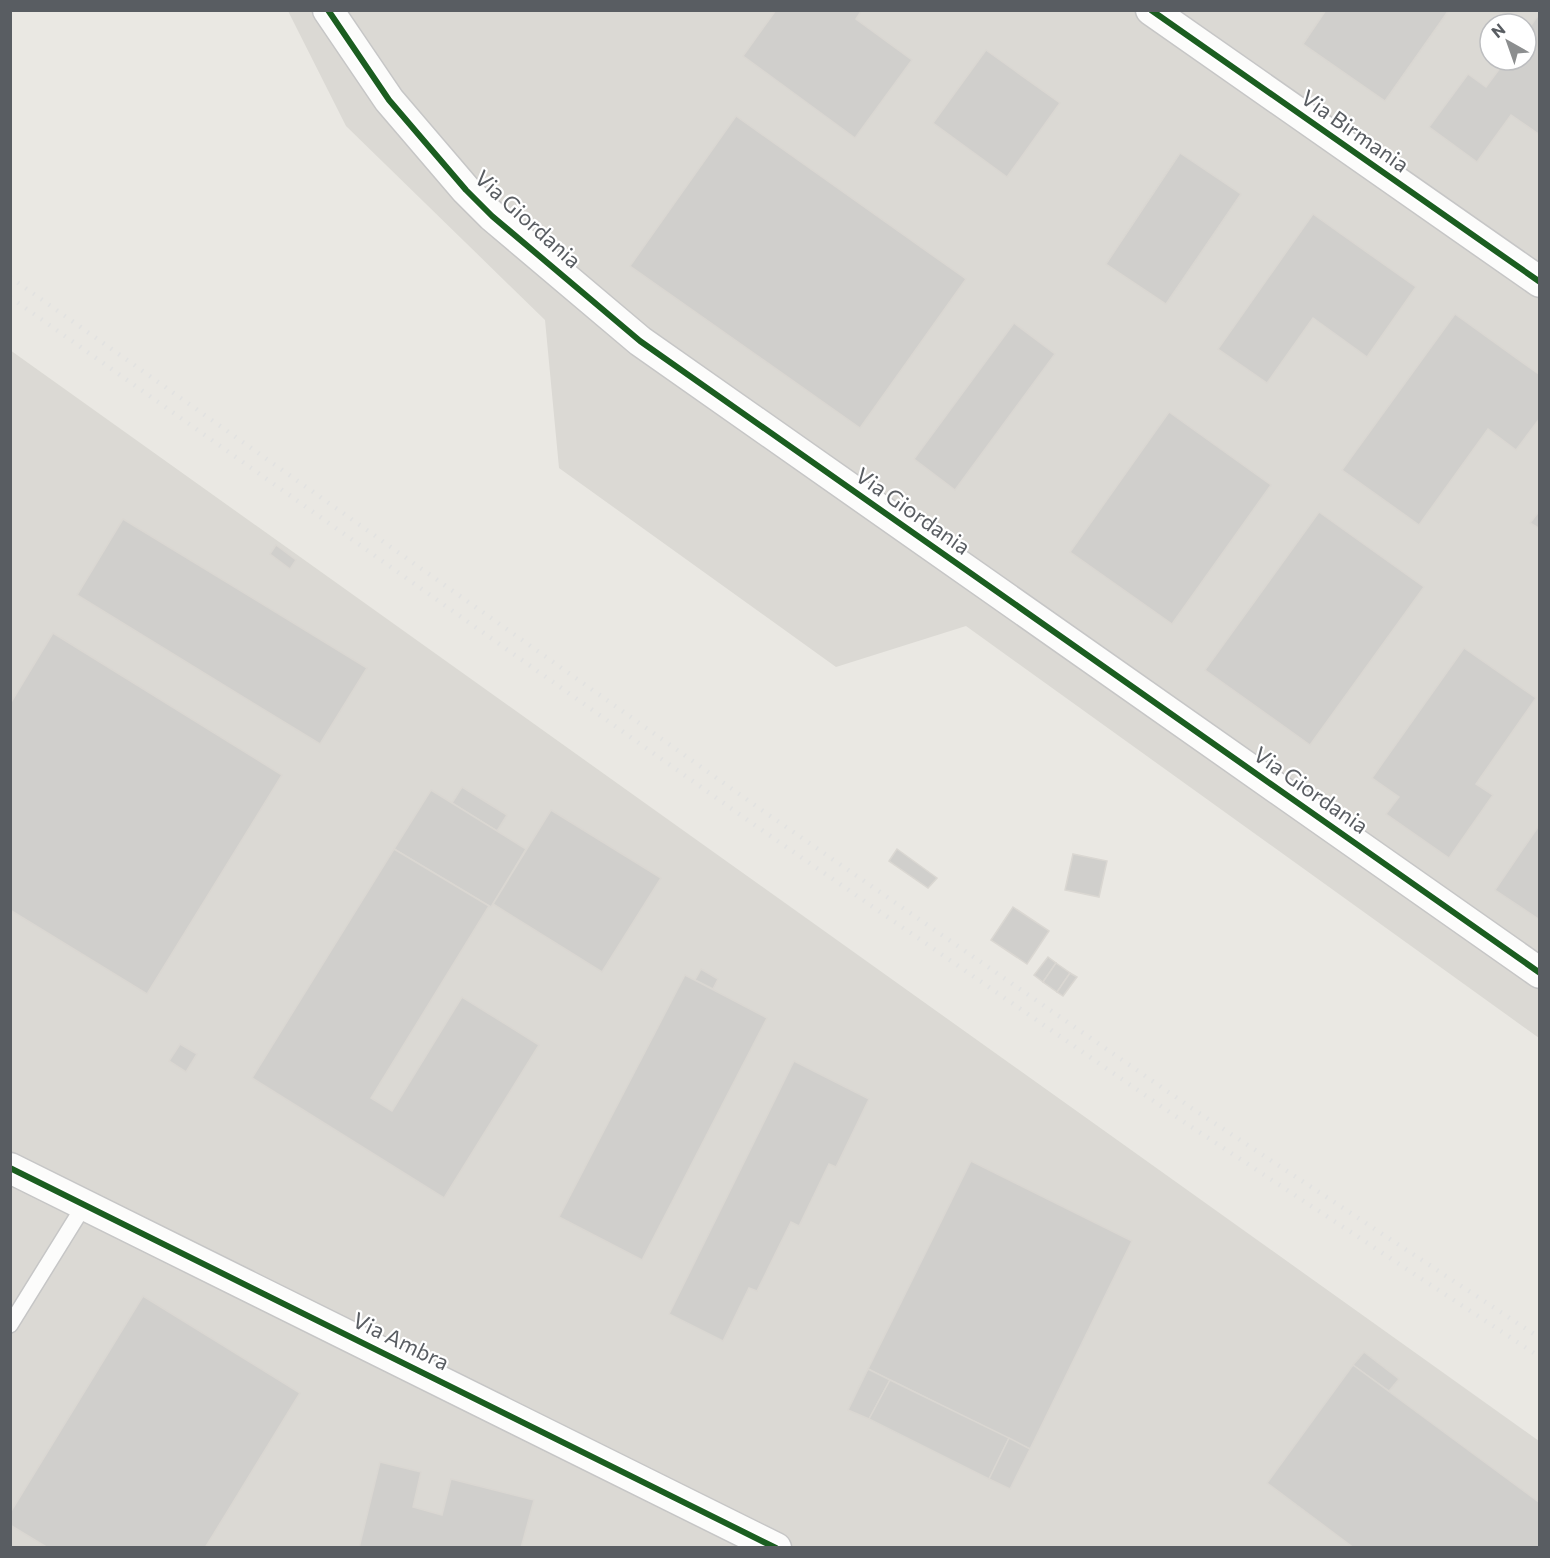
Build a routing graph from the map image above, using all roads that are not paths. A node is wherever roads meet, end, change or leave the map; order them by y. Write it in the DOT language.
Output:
graph roads {
  1 [pos="328,10"];
  2 [pos="1151,10"];
  3 [pos="1539,282"];
  4 [pos="1539,973"];
  5 [pos="10,1168"];
  6 [pos="85,1204"];
  7 [pos="10,1325"];
  8 [pos="776,1548"];
  1 -- 4 [label="street, Via Giordania"];
  2 -- 3 [label="street, Via Birmania"];
  5 -- 6 [label="street, Via Ambra"];
  6 -- 7 [label="lane"];
  6 -- 8 [label="street, Via Ambra"];
}
